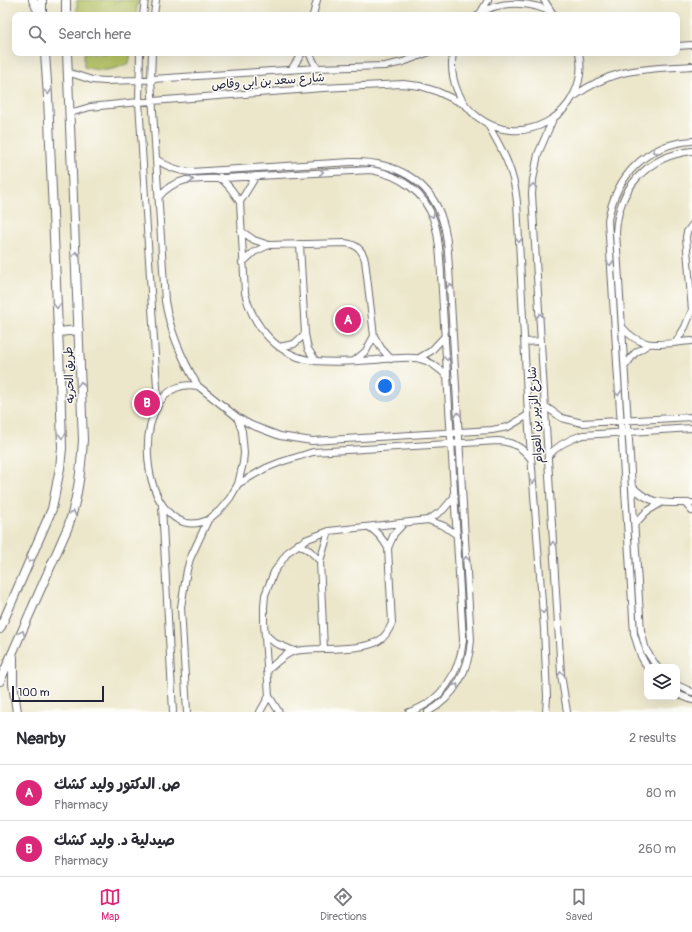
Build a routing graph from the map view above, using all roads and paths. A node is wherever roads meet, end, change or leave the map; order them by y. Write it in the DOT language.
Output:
graph roads {
  1 [pos="33,0"];
  2 [pos="42,0"];
  3 [pos="66,0"];
  4 [pos="145,0"];
  5 [pos="156,0"];
  6 [pos="317,0"];
  7 [pos="488,0"];
  8 [pos="544,0"];
  9 [pos="39,12"];
  10 [pos="41,12"];
  11 [pos="66,12"];
  12 [pos="143,12"];
  13 [pos="154,12"];
  14 [pos="314,12"];
  15 [pos="480,12"];
  16 [pos="483,12"];
  17 [pos="550,12"];
  18 [pos="553,12"];
  19 [pos="692,45"];
  20 [pos="680,46"];
  21 [pos="45,56"];
  22 [pos="67,56"];
  23 [pos="140,56"];
  24 [pos="152,56"];
  25 [pos="300,56"];
  26 [pos="311,56"];
  27 [pos="419,56"];
  28 [pos="453,56"];
  29 [pos="579,56"];
  30 [pos="692,66"];
  31 [pos="317,68"];
  32 [pos="291,70"];
  33 [pos="68,72"];
  34 [pos="151,79"];
  35 [pos="138,80"];
  36 [pos="572,98"];
  37 [pos="152,101"];
  38 [pos="139,102"];
  39 [pos="464,104"];
  40 [pos="70,113"];
  41 [pos="553,119"];
  42 [pos="487,123"];
  43 [pos="692,141"];
  44 [pos="692,151"];
  45 [pos="156,159"];
  46 [pos="284,166"];
  47 [pos="285,174"];
  48 [pos="256,176"];
  49 [pos="220,177"];
  50 [pos="158,198"];
  51 [pos="240,202"];
  52 [pos="692,224"];
  53 [pos="241,231"];
  54 [pos="300,244"];
  55 [pos="269,245"];
  56 [pos="242,263"];
  57 [pos="692,311"];
  58 [pos="622,327"];
  59 [pos="79,330"];
  60 [pos="58,332"];
  61 [pos="305,334"];
  62 [pos="374,336"];
  63 [pos="445,336"];
  64 [pos="541,341"];
  65 [pos="692,341"];
  66 [pos="525,342"];
  67 [pos="676,342"];
  68 [pos="649,344"];
  69 [pos="279,347"];
  70 [pos="419,358"];
  71 [pos="391,359"];
  72 [pos="316,361"];
  73 [pos="353,362"];
  74 [pos="625,366"];
  75 [pos="448,377"];
  76 [pos="198,386"];
  77 [pos="158,403"];
  78 [pos="546,407"];
  79 [pos="528,415"];
  80 [pos="692,416"];
  81 [pos="237,417"];
  82 [pos="628,420"];
  83 [pos="620,421"];
  84 [pos="692,428"];
  85 [pos="459,432"];
  86 [pos="451,433"];
  87 [pos="621,433"];
  88 [pos="629,433"];
  89 [pos="452,443"];
  90 [pos="459,443"];
  91 [pos="548,456"];
  92 [pos="531,459"];
  93 [pos="238,484"];
  94 [pos="632,486"];
  95 [pos="455,496"];
  96 [pos="661,503"];
  97 [pos="685,503"];
  98 [pos="692,503"];
  99 [pos="162,505"];
  100 [pos="692,511"];
  101 [pos="208,520"];
  102 [pos="428,520"];
  103 [pos="404,523"];
  104 [pos="635,524"];
  105 [pos="368,527"];
  106 [pos="329,531"];
  107 [pos="457,535"];
  108 [pos="298,544"];
  109 [pos="388,548"];
  110 [pos="320,561"];
  111 [pos="462,612"];
  112 [pos="470,612"];
  113 [pos="558,628"];
  114 [pos="0,629"];
  115 [pos="544,629"];
  116 [pos="265,634"];
  117 [pos="324,649"];
  118 [pos="294,651"];
  119 [pos="14,652"];
  120 [pos="645,664"];
  121 [pos="655,664"];
  122 [pos="267,671"];
  123 [pos="0,681"];
  124 [pos="680,686"];
  125 [pos="692,692"];
  126 [pos="680,695"];
  127 [pos="269,696"];
  128 [pos="692,700"];
  129 [pos="17,712"];
  130 [pos="173,712"];
  131 [pos="187,712"];
  132 [pos="260,712"];
  133 [pos="279,712"];
  134 [pos="409,712"];
  135 [pos="428,712"];
  136 [pos="546,712"];
  137 [pos="567,712"];
  1 -- 9 [label="main road"];
  2 -- 10 [label="main road"];
  3 -- 11 [label="main road"];
  4 -- 12 [label="street"];
  5 -- 13 [label="street"];
  6 -- 14 [label="street"];
  7 -- 15 [label="street"];
  8 -- 18 [label="street"];
  16 -- 17 [label="street"];
  19 -- 20 [label="street"];
  21 -- 60 [label="main road, طريق الحريه, one-way"];
  22 -- 33 [label="main road, طريق الحريه"];
  23 -- 35 [label="street"];
  24 -- 34 [label="street"];
  25 -- 32 [label="street"];
  26 -- 31 [label="street"];
  27 -- 31 [label="street, شارع سعد بن ابى وقاص"];
  28 -- 39 [label="street"];
  29 -- 36 [label="street"];
  30 -- 36 [label="street"];
  31 -- 32 [label="street, شارع سعد بن ابى وقاص"];
  32 -- 34 [label="street, شارع سعد بن ابى وقاص"];
  33 -- 35 [label="street, شارع سعد بن ابى وقاص"];
  33 -- 40 [label="main road, طريق الحريه"];
  34 -- 35 [label="street, شارع سعد بن ابى وقاص"];
  34 -- 37 [label="street"];
  35 -- 38 [label="street"];
  36 -- 41 [label="street"];
  37 -- 38 [label="street, شارع سعد بن ابى وقاص"];
  37 -- 39 [label="street, شارع سعد بن ابى وقاص"];
  37 -- 45 [label="street"];
  38 -- 40 [label="street, شارع سعد بن ابى وقاص"];
  38 -- 77 [label="street"];
  39 -- 42 [label="street"];
  59 -- 40 [label="main road, طريق الحريه, one-way"];
  41 -- 42 [label="street"];
  64 -- 41 [label="street, شارع الزبير بن العوام, one-way"];
  42 -- 66 [label="street, شارع الزبير بن العوام, one-way"];
  43 -- 83 [label="street, one-way"];
  44 -- 58 [label="street"];
  45 -- 46 [label="street"];
  45 -- 50 [label="street"];
  46 -- 47 [label="street"];
  85 -- 46 [label="street, one-way"];
  47 -- 48 [label="street"];
  47 -- 63 [label="street, one-way"];
  48 -- 49 [label="street"];
  48 -- 51 [label="street"];
  50 -- 49 [label="street, one-way"];
  49 -- 51 [label="street"];
  50 -- 76 [label="street"];
  51 -- 53 [label="street"];
  52 -- 57 [label="street"];
  53 -- 55 [label="street"];
  53 -- 56 [label="street"];
  54 -- 55 [label="street"];
  54 -- 61 [label="street"];
  54 -- 62 [label="street"];
  55 -- 56 [label="street"];
  56 -- 69 [label="street"];
  57 -- 67 [label="street"];
  58 -- 68 [label="street"];
  58 -- 74 [label="street"];
  59 -- 60 [label="main road"];
  119 -- 59 [label="main road, طريق الحريه, one-way"];
  60 -- 114 [label="main road, طريق الحريه, one-way"];
  61 -- 69 [label="street"];
  61 -- 72 [label="street"];
  62 -- 71 [label="street"];
  62 -- 73 [label="street"];
  63 -- 70 [label="street"];
  63 -- 75 [label="street, one-way"];
  64 -- 66 [label="street"];
  64 -- 78 [label="street, شارع الزبير بن العوام"];
  65 -- 67 [label="street"];
  66 -- 79 [label="street, شارع الزبير بن العوام"];
  67 -- 68 [label="street"];
  68 -- 74 [label="street"];
  69 -- 72 [label="street"];
  70 -- 71 [label="street"];
  70 -- 75 [label="street"];
  71 -- 73 [label="street"];
  72 -- 73 [label="street"];
  74 -- 82 [label="street"];
  75 -- 86 [label="street"];
  76 -- 77 [label="street"];
  76 -- 81 [label="street"];
  77 -- 99 [label="street"];
  78 -- 83 [label="street"];
  78 -- 91 [label="street, شارع الزبير بن العوام"];
  79 -- 85 [label="street"];
  79 -- 92 [label="street, شارع الزبير بن العوام"];
  80 -- 82 [label="street"];
  81 -- 86 [label="street"];
  81 -- 93 [label="street"];
  82 -- 83 [label="street"];
  82 -- 88 [label="street"];
  83 -- 87 [label="street"];
  84 -- 88 [label="street"];
  85 -- 86 [label="street"];
  85 -- 90 [label="street"];
  86 -- 89 [label="street"];
  87 -- 88 [label="street"];
  87 -- 91 [label="street"];
  87 -- 120 [label="street"];
  88 -- 94 [label="street"];
  89 -- 90 [label="street"];
  89 -- 93 [label="street"];
  89 -- 95 [label="street"];
  90 -- 92 [label="street"];
  112 -- 90 [label="street, one-way"];
  113 -- 91 [label="street, شارع الزبير بن العوام, one-way"];
  92 -- 115 [label="street, شارع الزبير بن العوام, one-way"];
  93 -- 101 [label="street"];
  94 -- 96 [label="street"];
  94 -- 104 [label="street"];
  95 -- 102 [label="street"];
  95 -- 107 [label="street"];
  96 -- 97 [label="street"];
  96 -- 104 [label="street"];
  97 -- 98 [label="street"];
  97 -- 100 [label="street"];
  99 -- 101 [label="street"];
  99 -- 130 [label="street"];
  101 -- 131 [label="street"];
  102 -- 103 [label="street"];
  102 -- 107 [label="street"];
  103 -- 105 [label="street"];
  103 -- 109 [label="street"];
  104 -- 121 [label="street"];
  105 -- 106 [label="street"];
  105 -- 109 [label="street"];
  106 -- 108 [label="street"];
  106 -- 110 [label="street"];
  107 -- 111 [label="street"];
  108 -- 110 [label="street"];
  108 -- 116 [label="street"];
  109 -- 117 [label="street"];
  110 -- 117 [label="street"];
  111 -- 112 [label="street"];
  111 -- 134 [label="street"];
  135 -- 112 [label="street, one-way"];
  113 -- 115 [label="street"];
  137 -- 113 [label="street, شارع الزبير بن العوام, one-way"];
  115 -- 136 [label="street, شارع الزبير بن العوام"];
  116 -- 118 [label="street"];
  116 -- 122 [label="street"];
  117 -- 118 [label="street"];
  118 -- 122 [label="street"];
  119 -- 123 [label="main road, طريق الحريه"];
  119 -- 129 [label="main road"];
  122 -- 127 [label="street"];
  124 -- 125 [label="street"];
  126 -- 128 [label="street"];
  127 -- 132 [label="street"];
  127 -- 133 [label="street"];
}
